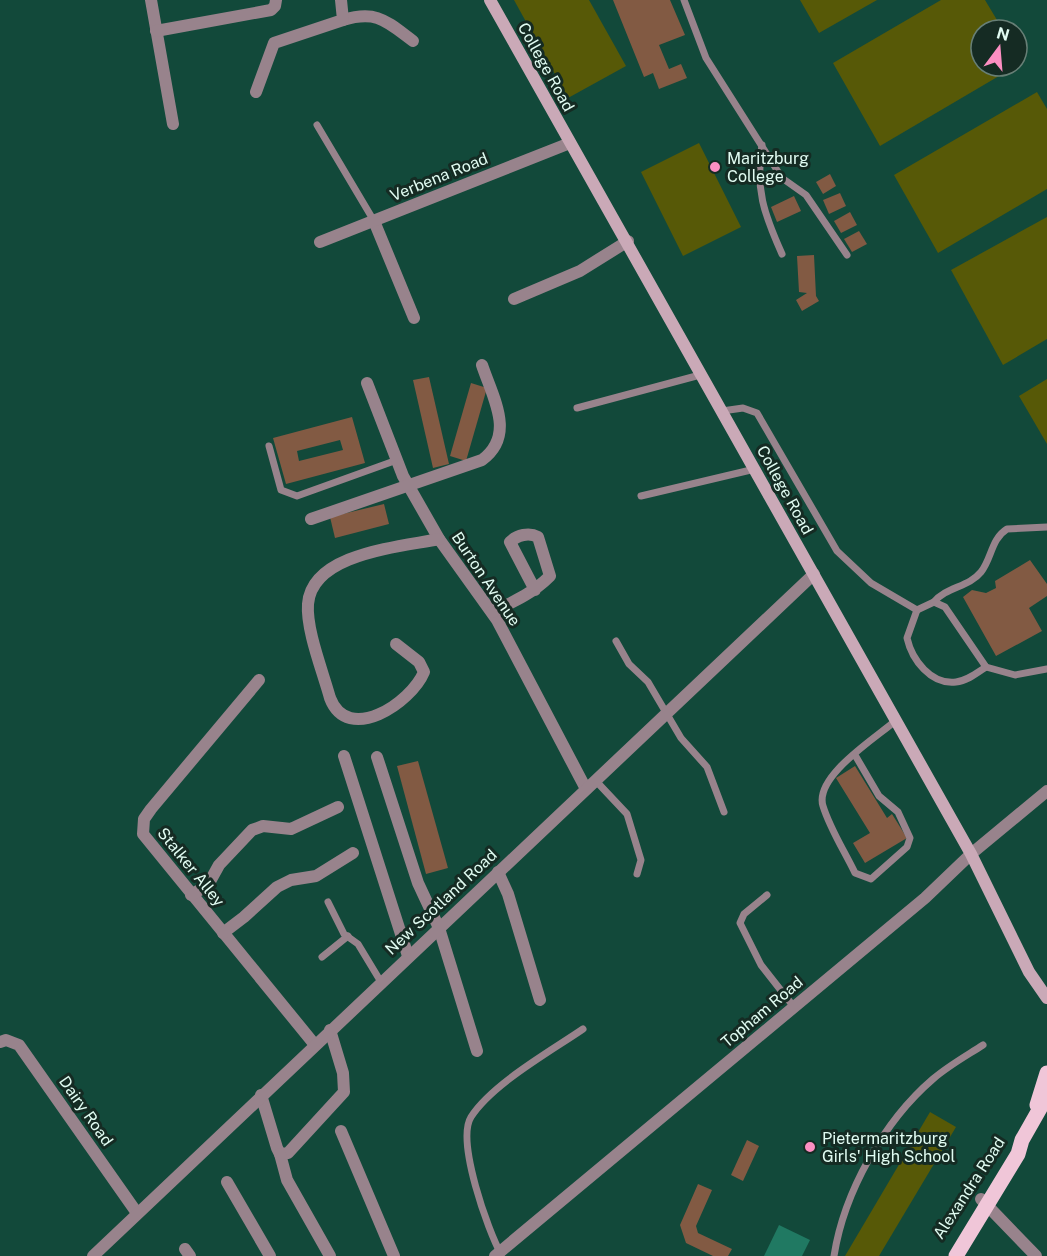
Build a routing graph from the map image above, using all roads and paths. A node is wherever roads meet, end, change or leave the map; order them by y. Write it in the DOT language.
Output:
graph roads {
  1 [pos="151,0"];
  2 [pos="276,0"];
  3 [pos="341,0"];
  4 [pos="490,0"];
  5 [pos="684,0"];
  6 [pos="343,20"];
  7 [pos="156,31"];
  8 [pos="413,41"];
  9 [pos="256,92"];
  10 [pos="173,124"];
  11 [pos="317,125"];
  12 [pos="570,143"];
  13 [pos="762,144"];
  14 [pos="374,221"];
  15 [pos="320,242"];
  16 [pos="628,242"];
  17 [pos="782,254"];
  18 [pos="847,255"];
  19 [pos="514,299"];
  20 [pos="414,318"];
  21 [pos="482,365"];
  22 [pos="700,375"];
  23 [pos="367,383"];
  24 [pos="577,408"];
  25 [pos="722,411"];
  26 [pos="269,446"];
  27 [pos="397,460"];
  28 [pos="755,469"];
  29 [pos="408,485"];
  30 [pos="640,496"];
  31 [pos="311,519"];
  32 [pos="1047,527"];
  33 [pos="439,539"];
  34 [pos="814,574"];
  35 [pos="535,590"];
  36 [pos="934,602"];
  37 [pos="917,610"];
  38 [pos="492,612"];
  39 [pos="616,641"];
  40 [pos="396,644"];
  41 [pos="986,667"];
  42 [pos="1047,669"];
  43 [pos="259,680"];
  44 [pos="667,712"];
  45 [pos="894,722"];
  46 [pos="855,755"];
  47 [pos="344,756"];
  48 [pos="377,757"];
  49 [pos="591,785"];
  50 [pos="1047,791"];
  51 [pos="338,807"];
  52 [pos="724,812"];
  53 [pos="353,853"];
  54 [pos="971,854"];
  55 [pos="498,872"];
  56 [pos="638,874"];
  57 [pos="191,895"];
  58 [pos="767,896"];
  59 [pos="328,902"];
  60 [pos="439,928"];
  61 [pos="223,933"];
  62 [pos="348,936"];
  63 [pos="408,956"];
  64 [pos="322,957"];
  65 [pos="381,982"];
  66 [pos="1047,998"];
  67 [pos="540,1000"];
  68 [pos="794,1006"];
  69 [pos="583,1029"];
  70 [pos="330,1030"];
  71 [pos="0,1042"];
  72 [pos="315,1044"];
  73 [pos="983,1045"];
  74 [pos="477,1050"];
  75 [pos="1047,1074"];
  76 [pos="261,1095"];
  77 [pos="1047,1096"];
  78 [pos="1032,1122"];
  79 [pos="341,1131"];
  80 [pos="280,1154"];
  81 [pos="226,1182"];
  82 [pos="984,1202"];
  83 [pos="137,1213"];
  84 [pos="499,1255"];
  85 [pos="93,1256"];
  86 [pos="270,1256"];
  87 [pos="330,1256"];
  88 [pos="394,1256"];
  89 [pos="834,1256"];
  90 [pos="946,1256"];
  91 [pos="956,1256"];
  92 [pos="1035,1256"];
  1 -- 7 [label="street"];
  2 -- 7 [label="street"];
  3 -- 6 [label="street"];
  4 -- 12 [label="street, College Road"];
  5 -- 13 [label="lane"];
  6 -- 8 [label="street"];
  6 -- 9 [label="street"];
  7 -- 10 [label="street"];
  11 -- 14 [label="lane"];
  12 -- 14 [label="street, Verbena Road"];
  12 -- 16 [label="street, College Road"];
  13 -- 17 [label="lane"];
  13 -- 18 [label="lane"];
  14 -- 15 [label="street, Verbena Road"];
  14 -- 20 [label="street"];
  16 -- 19 [label="street"];
  16 -- 22 [label="street, College Road"];
  21 -- 29 [label="street"];
  22 -- 24 [label="lane"];
  22 -- 25 [label="street, College Road"];
  23 -- 27 [label="street, Burton Avenue"];
  25 -- 28 [label="street, College Road"];
  25 -- 37 [label="lane"];
  26 -- 27 [label="lane"];
  27 -- 29 [label="street, Burton Avenue"];
  28 -- 30 [label="lane"];
  28 -- 34 [label="street, College Road"];
  29 -- 31 [label="street"];
  29 -- 33 [label="street, Burton Avenue"];
  32 -- 36 [label="lane"];
  33 -- 38 [label="street, Burton Avenue"];
  33 -- 40 [label="street"];
  34 -- 44 [label="street, New Scotland Road"];
  34 -- 45 [label="street, College Road"];
  35 -- 38 [label="street"];
  36 -- 37 [label="lane"];
  36 -- 41 [label="lane"];
  37 -- 41 [label="lane"];
  38 -- 49 [label="street, Burton Avenue"];
  39 -- 44 [label="lane"];
  41 -- 42 [label="lane"];
  43 -- 57 [label="street, Stalker Alley"];
  44 -- 49 [label="street, New Scotland Road"];
  44 -- 52 [label="lane"];
  45 -- 46 [label="lane"];
  45 -- 54 [label="street, College Road"];
  46 -- 46 [label="lane"];
  47 -- 63 [label="street"];
  48 -- 60 [label="street"];
  49 -- 55 [label="street, New Scotland Road"];
  49 -- 56 [label="lane"];
  50 -- 54 [label="street, Topham Road"];
  51 -- 57 [label="street"];
  53 -- 61 [label="street"];
  54 -- 66 [label="street, College Road"];
  54 -- 68 [label="street, Topham Road"];
  55 -- 60 [label="street, New Scotland Road"];
  55 -- 67 [label="street"];
  57 -- 61 [label="street, Stalker Alley"];
  58 -- 68 [label="lane"];
  59 -- 62 [label="lane"];
  60 -- 63 [label="street, New Scotland Road"];
  60 -- 74 [label="street"];
  61 -- 72 [label="street, Stalker Alley"];
  62 -- 64 [label="lane"];
  62 -- 65 [label="lane"];
  63 -- 65 [label="street, New Scotland Road"];
  65 -- 70 [label="street, New Scotland Road"];
  68 -- 84 [label="street, Topham Road"];
  69 -- 84 [label="lane"];
  70 -- 72 [label="street, New Scotland Road"];
  70 -- 80 [label="street"];
  71 -- 83 [label="street, Dairy Road"];
  72 -- 76 [label="street, New Scotland Road"];
  73 -- 89 [label="lane"];
  75 -- 78 [label="main road"];
  76 -- 80 [label="street"];
  76 -- 83 [label="street, New Scotland Road"];
  77 -- 78 [label="main road, Alexandra Road"];
  78 -- 82 [label="main road, Alexandra Road"];
  79 -- 88 [label="street"];
  80 -- 87 [label="street"];
  81 -- 86 [label="street"];
  82 -- 90 [label="main road, Alexandra Road"];
  82 -- 91 [label="main road, Alexandra Road"];
  82 -- 92 [label="street"];
  83 -- 85 [label="street, New Scotland Road"];
}
